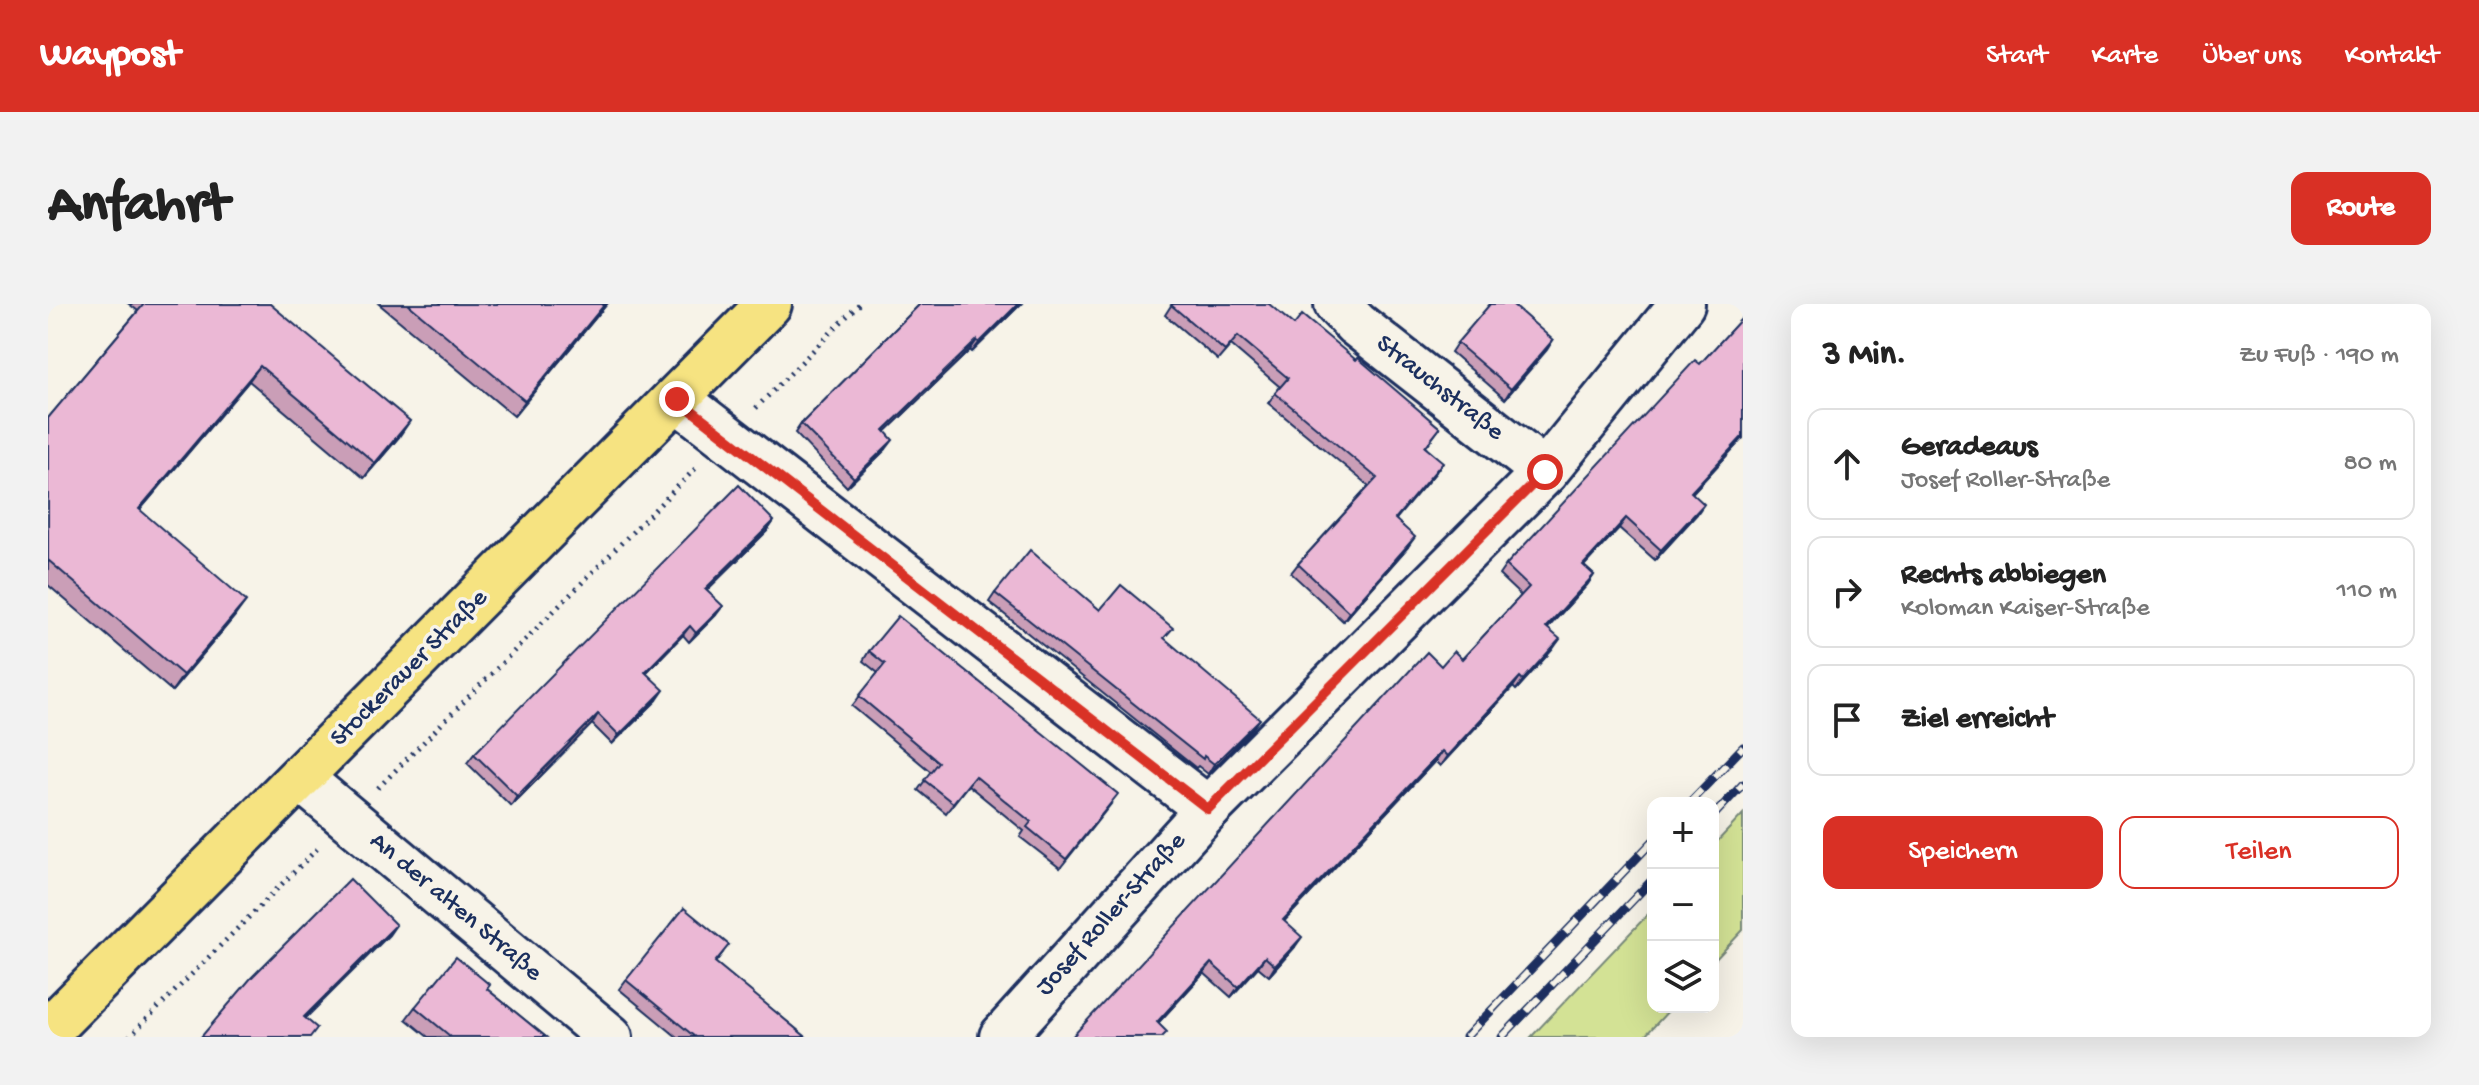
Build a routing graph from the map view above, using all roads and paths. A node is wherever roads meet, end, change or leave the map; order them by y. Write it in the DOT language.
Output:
graph roads {
  1 [pos="769,304"];
  2 [pos="859,304"];
  3 [pos="1337,304"];
  4 [pos="1682,304"];
  5 [pos="677,399"];
  6 [pos="727,437"];
  7 [pos="1545,472"];
  8 [pos="300,778"];
  9 [pos="1208,809"];
  10 [pos="348,818"];
  11 [pos="48,1031"];
  12 [pos="129,1037"];
  13 [pos="610,1037"];
  14 [pos="1002,1037"];
  1 -- 5 [label="main road, Stockerauer Straße"];
  2 -- 6 [label="path"];
  3 -- 7 [label="street, Strauchstraße"];
  4 -- 7 [label="street, Josef Roller-Straße"];
  5 -- 6 [label="street"];
  5 -- 8 [label="main road, Stockerauer Straße"];
  6 -- 9 [label="street"];
  6 -- 10 [label="path"];
  7 -- 9 [label="street, Josef Roller-Straße"];
  8 -- 10 [label="street, An der alten Straße"];
  8 -- 11 [label="main road, Stockerauer Straße"];
  9 -- 14 [label="street, Josef Roller-Straße"];
  10 -- 12 [label="path"];
  10 -- 13 [label="street, An der alten Straße"];
}
